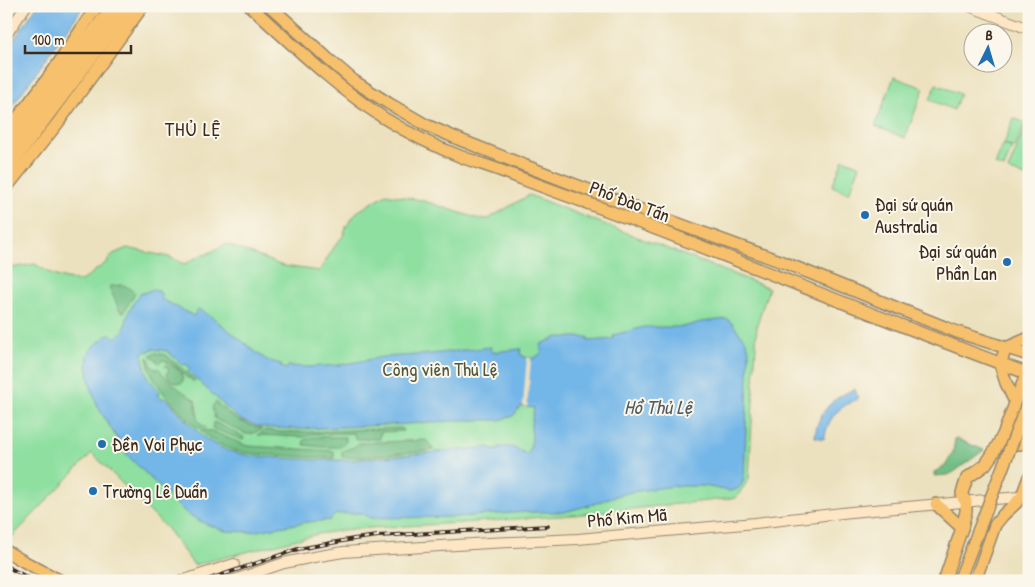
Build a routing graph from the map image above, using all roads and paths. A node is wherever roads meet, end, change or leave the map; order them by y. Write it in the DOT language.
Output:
graph roads {
  1 [pos="26,6"];
  2 [pos="97,6"];
  3 [pos="114,6"];
  4 [pos="129,6"];
  5 [pos="143,6"];
  6 [pos="250,6"];
  7 [pos="270,6"];
  8 [pos="968,6"];
  9 [pos="1029,29"];
  10 [pos="6,35"];
  11 [pos="322,53"];
  12 [pos="312,62"];
  13 [pos="6,133"];
  14 [pos="6,147"];
  15 [pos="6,169"];
  16 [pos="6,188"];
  17 [pos="843,286"];
  18 [pos="838,300"];
  19 [pos="1029,338"];
  20 [pos="1006,348"];
  21 [pos="1029,355"];
  22 [pos="1000,364"];
  23 [pos="1028,372"];
  24 [pos="1029,398"];
  25 [pos="1014,402"];
  26 [pos="1002,435"];
  27 [pos="1029,442"];
  28 [pos="1029,477"];
  29 [pos="1025,496"];
  30 [pos="966,501"];
  31 [pos="936,504"];
  32 [pos="962,528"];
  33 [pos="958,541"];
  34 [pos="986,546"];
  35 [pos="6,550"];
  36 [pos="234,564"];
  37 [pos="211,576"];
  38 [pos="61,581"];
  39 [pos="181,581"];
  40 [pos="231,581"];
  41 [pos="944,581"];
  42 [pos="959,581"];
  43 [pos="975,581"];
  1 -- 10 [label="main road"];
  2 -- 13 [label="main road"];
  3 -- 14 [label="highway"];
  4 -- 15 [label="highway"];
  5 -- 16 [label="main road"];
  6 -- 12 [label="main road, Phố Đào Tấn"];
  7 -- 11 [label="main road, Phố Đào Tấn"];
  8 -- 9 [label="main road"];
  11 -- 12 [label="main road"];
  11 -- 17 [label="main road, Phố Đào Tấn"];
  12 -- 18 [label="main road, Phố Đào Tấn"];
  17 -- 18 [label="main road"];
  17 -- 20 [label="main road, Phố Đào Tấn"];
  18 -- 22 [label="main road, Phố Đào Tấn"];
  19 -- 20 [label="main road"];
  20 -- 21 [label="main road, Phố Đào Tấn"];
  20 -- 22 [label="main road"];
  22 -- 23 [label="main road, Phố Đào Tấn"];
  22 -- 25 [label="main road"];
  23 -- 25 [label="main road"];
  24 -- 42 [label="main road, bridge"];
  25 -- 26 [label="main road"];
  26 -- 27 [label="main road"];
  26 -- 30 [label="main road"];
  28 -- 29 [label="main road"];
  29 -- 30 [label="main road, Phố Kim Mã"];
  29 -- 34 [label="main road"];
  30 -- 31 [label="main road, Phố Kim Mã"];
  30 -- 32 [label="main road"];
  31 -- 32 [label="main road"];
  31 -- 40 [label="main road, Phố Kim Mã"];
  32 -- 33 [label="main road"];
  33 -- 34 [label="main road"];
  33 -- 41 [label="main road"];
  34 -- 43 [label="main road"];
  35 -- 38 [label="main road"];
  36 -- 37 [label="main road"];
  37 -- 39 [label="main road"];
}
